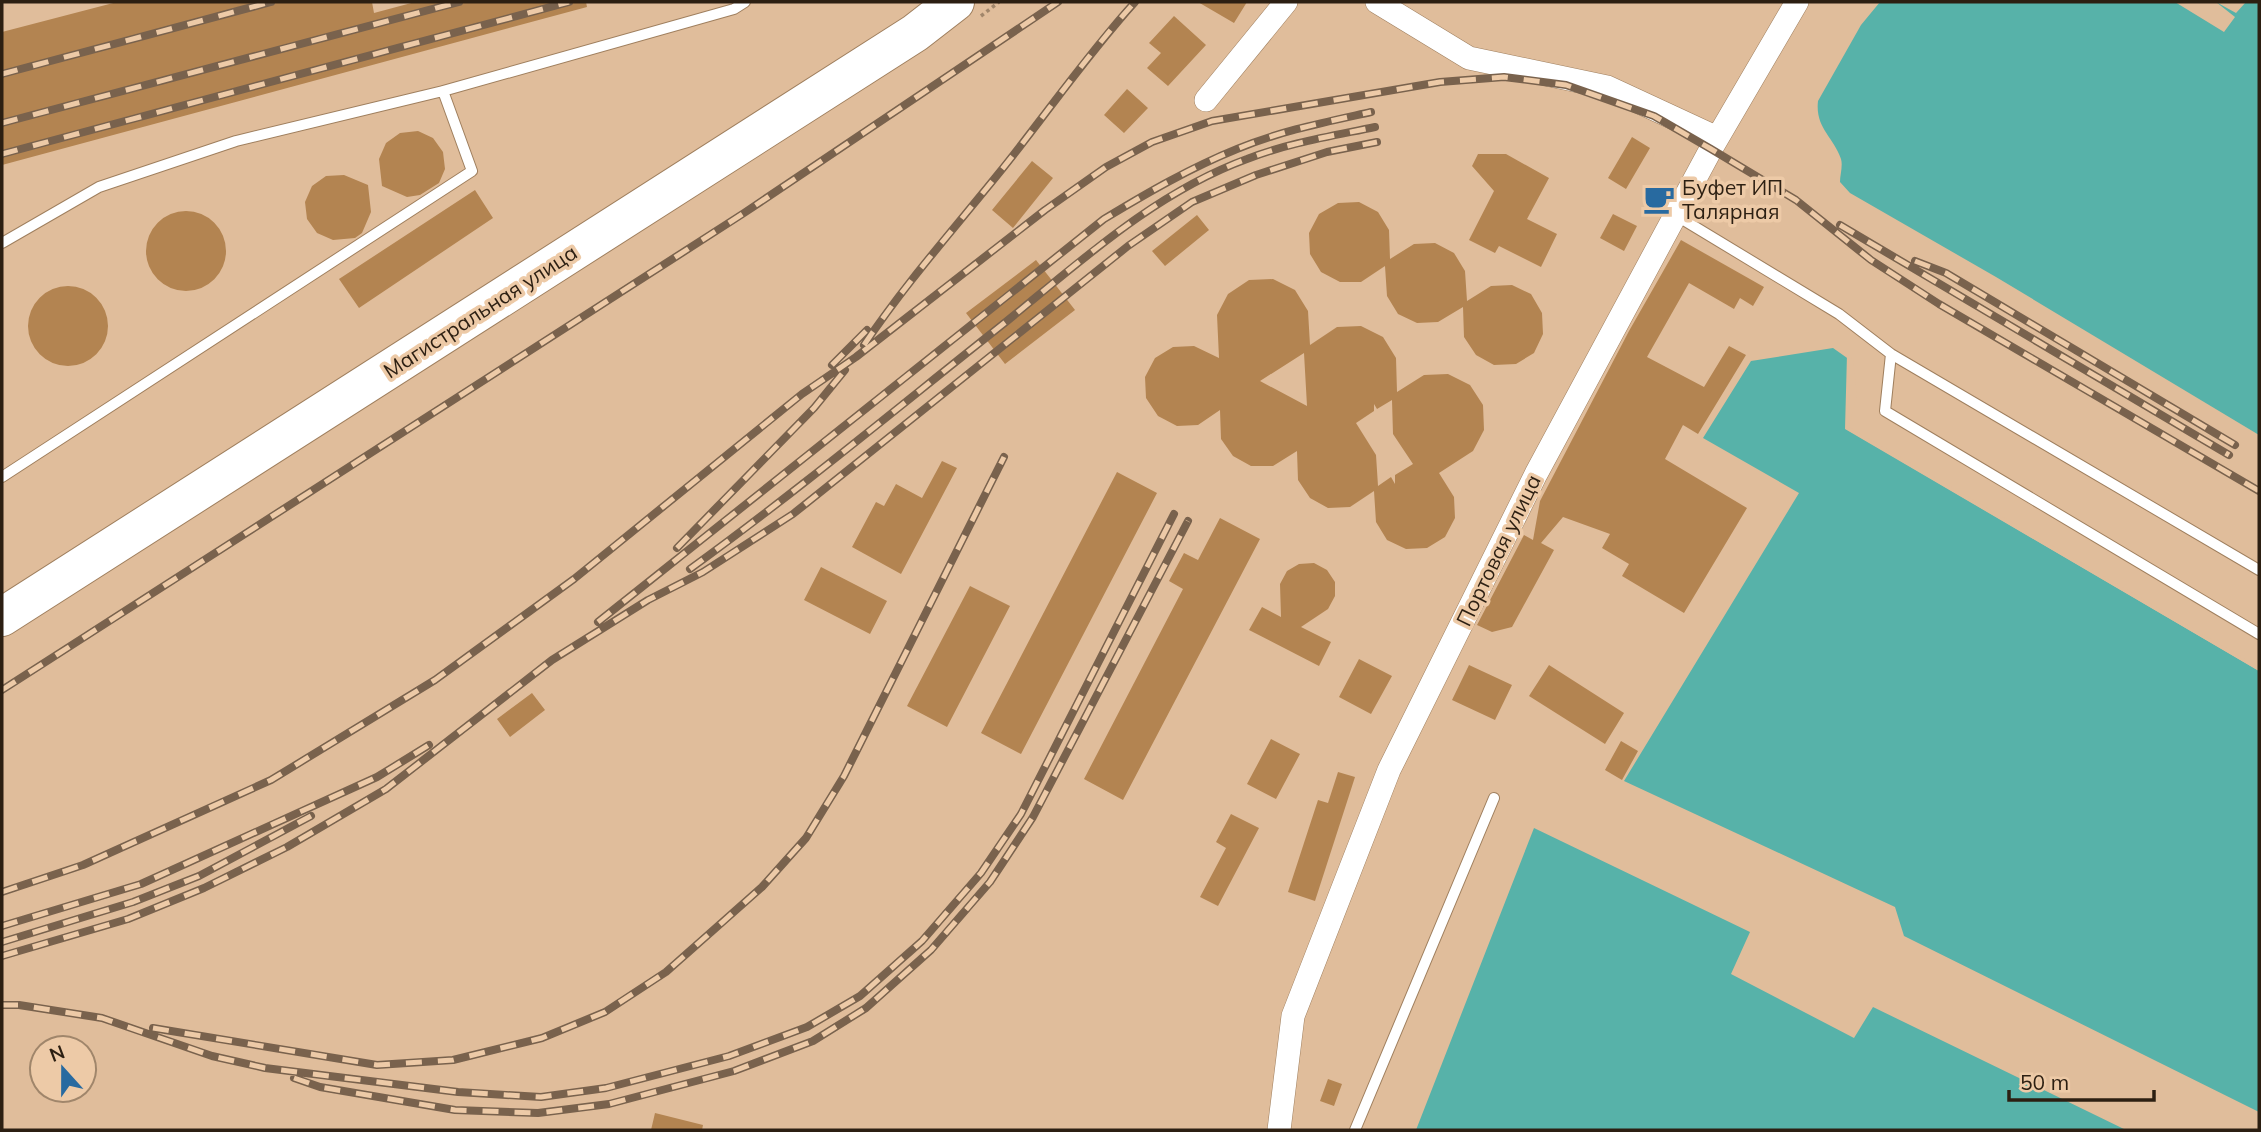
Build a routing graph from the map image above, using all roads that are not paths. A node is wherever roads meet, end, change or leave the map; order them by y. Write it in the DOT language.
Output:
graph roads {
  1 [pos="746,2"];
  2 [pos="955,2"];
  3 [pos="1286,2"];
  4 [pos="1377,2"];
  5 [pos="1797,2"];
  6 [pos="443,91"];
  7 [pos="1206,100"];
  8 [pos="1717,138"];
  9 [pos="1677,216"];
  10 [pos="2,243"];
  11 [pos="1891,354"];
  12 [pos="2,477"];
  13 [pos="2259,570"];
  14 [pos="2,617"];
  15 [pos="2259,634"];
  16 [pos="1494,798"];
  17 [pos="1279,1130"];
  18 [pos="1356,1130"];
  1 -- 6 [label="lane"];
  2 -- 14 [label="highway, Магистральная улица"];
  3 -- 7 [label="street"];
  4 -- 8 [label="street"];
  5 -- 8 [label="street, Портовая улица"];
  6 -- 10 [label="lane"];
  6 -- 12 [label="lane"];
  8 -- 9 [label="street, Портовая улица"];
  9 -- 11 [label="lane"];
  9 -- 17 [label="street, Портовая улица"];
  11 -- 13 [label="lane"];
  11 -- 15 [label="lane"];
  16 -- 18 [label="lane"];
}
